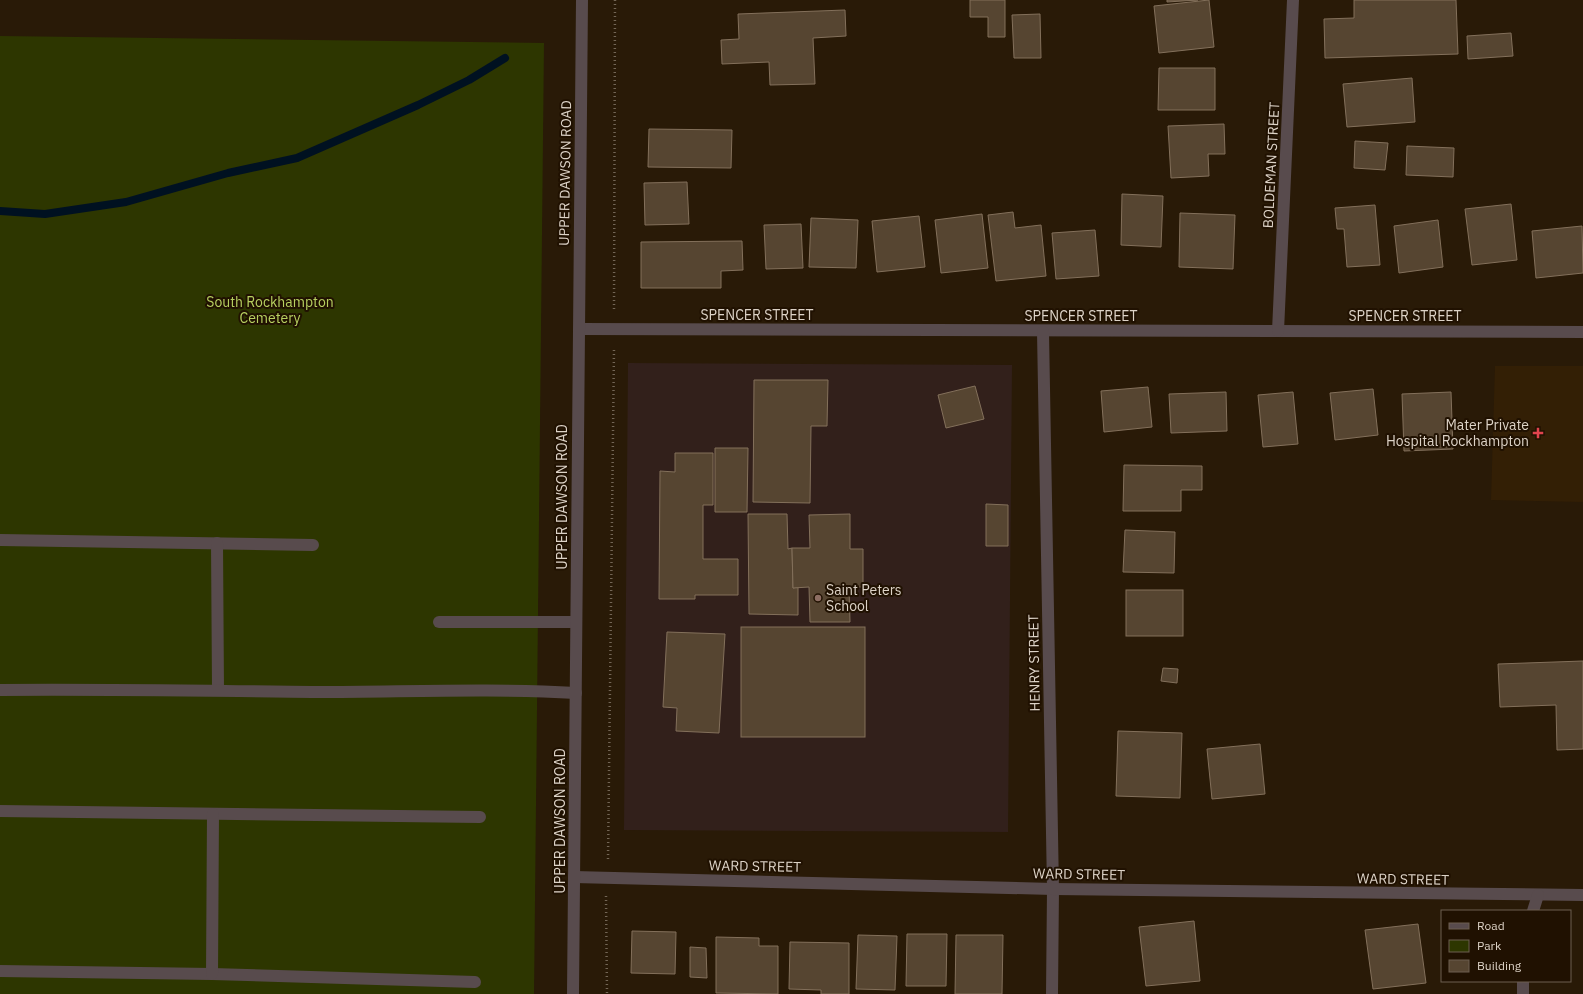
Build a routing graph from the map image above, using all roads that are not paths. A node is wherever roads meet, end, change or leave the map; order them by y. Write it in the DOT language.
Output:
graph roads {
  1 [pos="582,0"];
  2 [pos="1294,0"];
  3 [pos="579,329"];
  4 [pos="1278,331"];
  5 [pos="1043,332"];
  6 [pos="1583,332"];
  7 [pos="0,540"];
  8 [pos="217,543"];
  9 [pos="313,545"];
  10 [pos="440,622"];
  11 [pos="576,622"];
  12 [pos="0,690"];
  13 [pos="218,690"];
  14 [pos="576,693"];
  15 [pos="0,811"];
  16 [pos="213,814"];
  17 [pos="480,817"];
  18 [pos="574,877"];
  19 [pos="1053,889"];
  20 [pos="1538,895"];
  21 [pos="1583,895"];
  22 [pos="1534,910"];
  23 [pos="0,971"];
  24 [pos="212,974"];
  25 [pos="475,982"];
  26 [pos="1523,982"];
  27 [pos="573,994"];
  28 [pos="1052,994"];
  29 [pos="1523,994"];
  1 -- 3 [label="street, UPPER DAWSON ROAD"];
  2 -- 4 [label="street, BOLDEMAN STREET"];
  3 -- 5 [label="street, SPENCER STREET"];
  3 -- 11 [label="street, UPPER DAWSON ROAD"];
  4 -- 5 [label="street, SPENCER STREET"];
  4 -- 6 [label="street, SPENCER STREET"];
  5 -- 19 [label="street, HENRY STREET"];
  7 -- 8 [label="street"];
  8 -- 9 [label="street"];
  8 -- 13 [label="street"];
  10 -- 11 [label="street"];
  11 -- 14 [label="street, UPPER DAWSON ROAD"];
  12 -- 13 [label="street"];
  13 -- 14 [label="street"];
  14 -- 18 [label="street, UPPER DAWSON ROAD"];
  15 -- 16 [label="street"];
  16 -- 17 [label="street"];
  16 -- 24 [label="street"];
  18 -- 19 [label="street, WARD STREET"];
  18 -- 27 [label="street, UPPER DAWSON ROAD"];
  19 -- 20 [label="street, WARD STREET"];
  19 -- 28 [label="street, HENRY STREET"];
  20 -- 21 [label="street, WARD STREET"];
  20 -- 22 [label="street"];
  23 -- 24 [label="street"];
  24 -- 25 [label="street"];
  26 -- 29 [label="street"];
}
